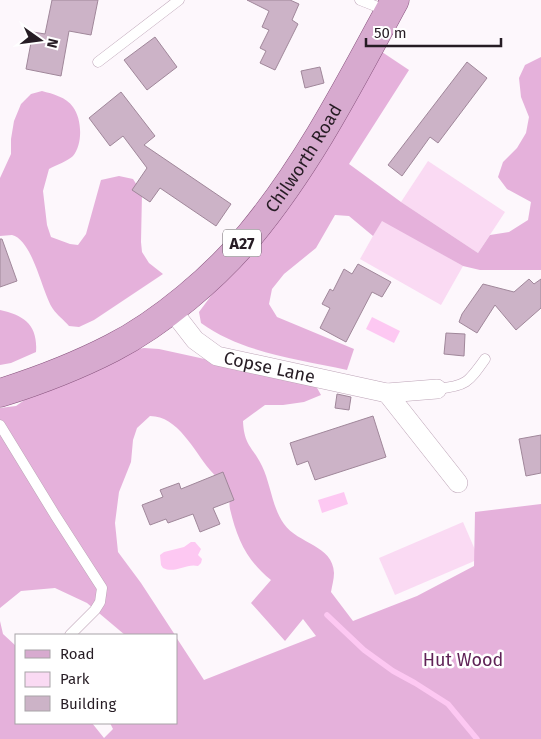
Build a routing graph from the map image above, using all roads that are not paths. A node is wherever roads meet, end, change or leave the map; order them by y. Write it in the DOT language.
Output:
graph roads {
  1 [pos="180,0"];
  2 [pos="360,0"];
  3 [pos="392,6"];
  4 [pos="98,62"];
  5 [pos="171,309"];
  6 [pos="485,359"];
  7 [pos="437,389"];
  8 [pos="0,393"];
  9 [pos="386,393"];
  10 [pos="0,425"];
  11 [pos="458,483"];
  12 [pos="71,634"];
  1 -- 4 [label="lane"];
  2 -- 3 [label="lane"];
  3 -- 5 [label="main road, Chilworth Road / A27"];
  5 -- 8 [label="main road, Chilworth Road / A27"];
  5 -- 9 [label="street, Copse Lane"];
  6 -- 7 [label="lane"];
  7 -- 9 [label="street, Copse Lane"];
  9 -- 11 [label="street"];
  10 -- 12 [label="lane"];
}
